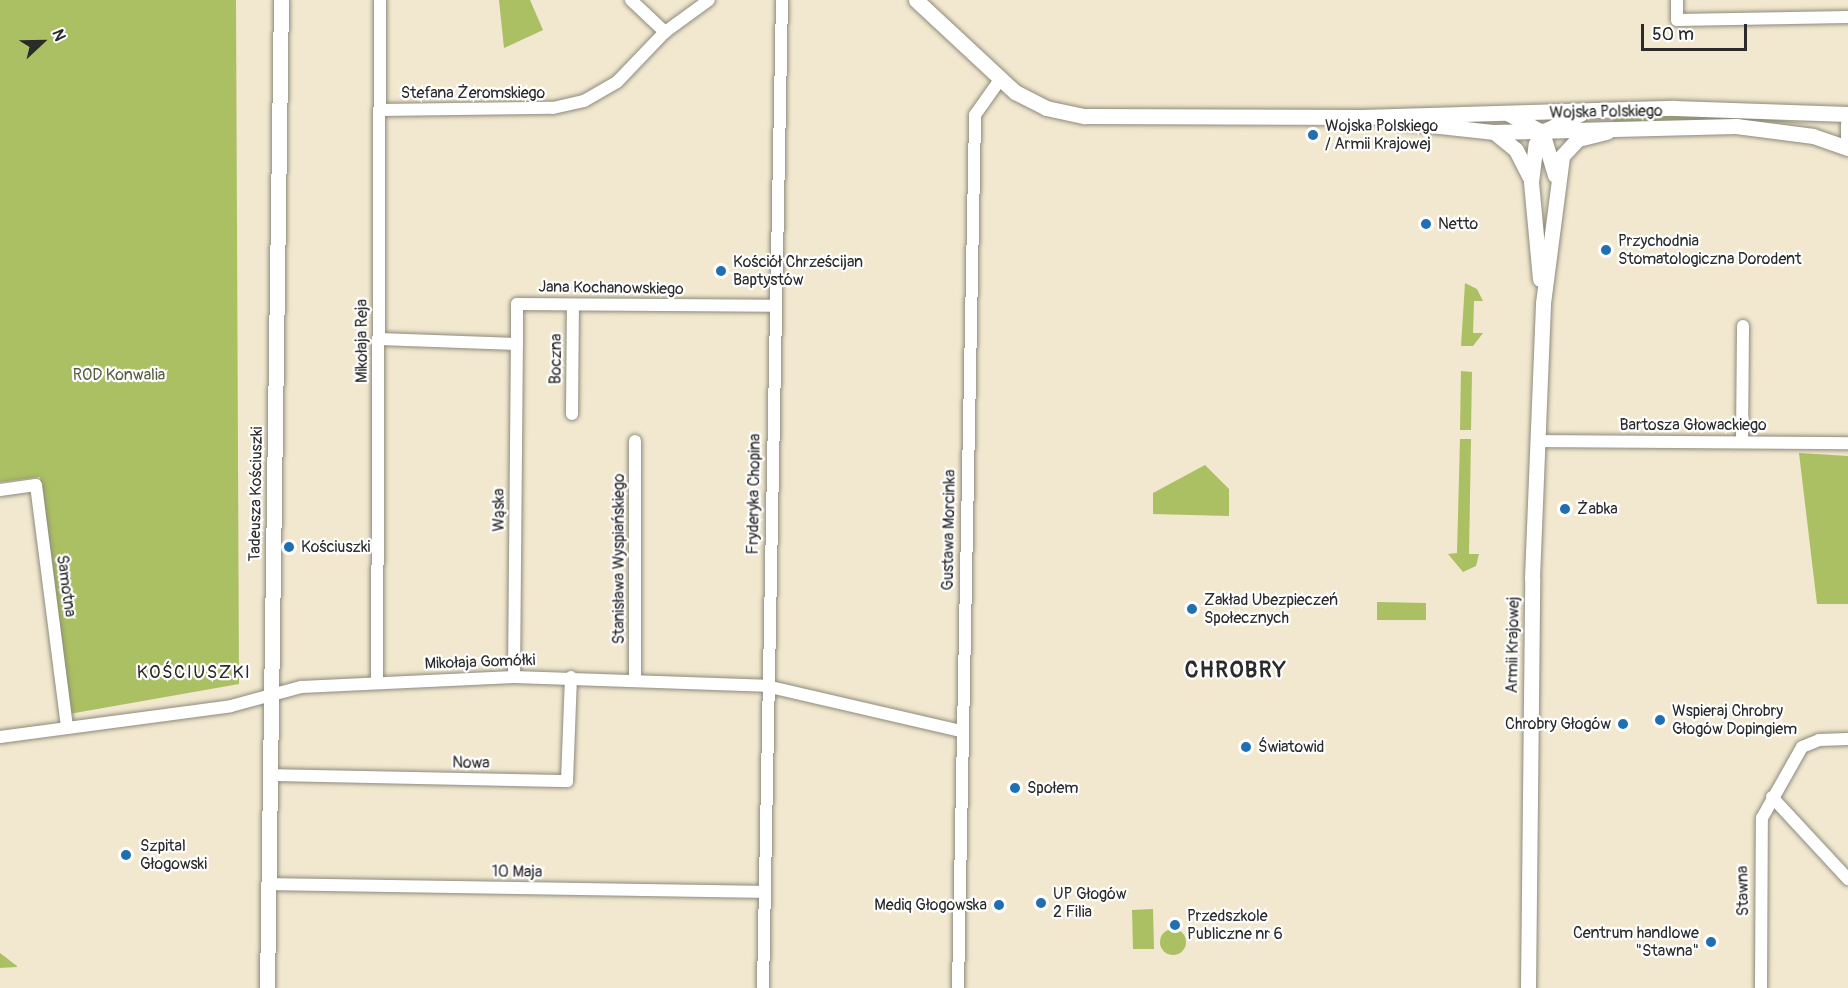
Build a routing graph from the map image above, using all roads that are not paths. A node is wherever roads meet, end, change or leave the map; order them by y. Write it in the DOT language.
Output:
graph roads {
  1 [pos="281,0"];
  2 [pos="380,0"];
  3 [pos="631,0"];
  4 [pos="709,0"];
  5 [pos="782,0"];
  6 [pos="916,0"];
  7 [pos="1677,0"];
  8 [pos="1848,17"];
  9 [pos="665,32"];
  10 [pos="999,81"];
  11 [pos="1606,108"];
  12 [pos="379,110"];
  13 [pos="1493,110"];
  14 [pos="1848,114"];
  15 [pos="1362,117"];
  16 [pos="1848,124"];
  17 [pos="1494,132"];
  18 [pos="1542,132"];
  19 [pos="1606,132"];
  20 [pos="1848,147"];
  21 [pos="1555,181"];
  22 [pos="1532,182"];
  23 [pos="1543,303"];
  24 [pos="573,304"];
  25 [pos="775,306"];
  26 [pos="1743,326"];
  27 [pos="379,339"];
  28 [pos="517,344"];
  29 [pos="572,414"];
  30 [pos="635,441"];
  31 [pos="1538,441"];
  32 [pos="1742,442"];
  33 [pos="1848,443"];
  34 [pos="0,489"];
  35 [pos="514,677"];
  36 [pos="571,677"];
  37 [pos="635,677"];
  38 [pos="377,683"];
  39 [pos="766,686"];
  40 [pos="272,696"];
  41 [pos="68,728"];
  42 [pos="961,731"];
  43 [pos="0,737"];
  44 [pos="1848,739"];
  45 [pos="270,775"];
  46 [pos="1772,797"];
  47 [pos="1848,879"];
  48 [pos="269,884"];
  49 [pos="765,892"];
  50 [pos="267,988"];
  51 [pos="763,988"];
  52 [pos="958,988"];
  53 [pos="1528,988"];
  54 [pos="1761,988"];
  1 -- 40 [label="street, Tadeusza Kościuszki"];
  2 -- 12 [label="street, Mikołaja Reja"];
  3 -- 9 [label="street"];
  4 -- 9 [label="street, Stefana Żeromskiego"];
  5 -- 25 [label="street, Fryderyka Chopina"];
  6 -- 10 [label="street, Wojska Polskiego"];
  7 -- 8 [label="street"];
  9 -- 12 [label="street, Stefana Żeromskiego"];
  10 -- 15 [label="street, Wojska Polskiego"];
  10 -- 42 [label="street, Gustawa Morcinka"];
  11 -- 13 [label="street, Wojska Polskiego"];
  11 -- 14 [label="street, Wojska Polskiego"];
  11 -- 18 [label="street"];
  12 -- 27 [label="street, Mikołaja Reja"];
  13 -- 15 [label="street, Wojska Polskiego"];
  13 -- 18 [label="street"];
  15 -- 17 [label="street, Wojska Polskiego"];
  16 -- 20 [label="street"];
  17 -- 18 [label="street, Wojska Polskiego"];
  17 -- 22 [label="street, Armii Krajowej"];
  18 -- 19 [label="street, Wojska Polskiego"];
  18 -- 21 [label="street, Armii Krajowej"];
  18 -- 22 [label="street, Armii Krajowej"];
  19 -- 20 [label="street, Wojska Polskiego"];
  19 -- 21 [label="street, Armii Krajowej"];
  21 -- 23 [label="street, Armii Krajowej"];
  22 -- 23 [label="street, Armii Krajowej"];
  23 -- 31 [label="street, Armii Krajowej"];
  24 -- 25 [label="street, Jana Kochanowskiego"];
  24 -- 28 [label="street, Jana Kochanowskiego"];
  24 -- 29 [label="street, Boczna"];
  25 -- 39 [label="street, Fryderyka Chopina"];
  26 -- 32 [label="street"];
  27 -- 28 [label="street"];
  27 -- 38 [label="street, Mikołaja Reja"];
  28 -- 35 [label="street, Wąska"];
  30 -- 37 [label="street, Stanisława Wyspiańskiego"];
  31 -- 32 [label="street, Bartosza Głowackiego"];
  31 -- 53 [label="street, Armii Krajowej"];
  32 -- 33 [label="street, Bartosza Głowackiego"];
  34 -- 41 [label="street, Samotna"];
  35 -- 36 [label="street, Mikołaja Gomółki"];
  35 -- 38 [label="street, Mikołaja Gomółki"];
  36 -- 37 [label="street, Mikołaja Gomółki"];
  36 -- 45 [label="street, Nowa"];
  37 -- 39 [label="street, Mikołaja Gomółki"];
  38 -- 40 [label="street, Mikołaja Gomółki"];
  39 -- 42 [label="street, Mikołaja Gomółki"];
  39 -- 49 [label="street, Fryderyka Chopina"];
  40 -- 41 [label="street, Mikołaja Gomółki"];
  40 -- 45 [label="street, Tadeusza Kościuszki"];
  41 -- 43 [label="street, Mikołaja Gomółki"];
  42 -- 52 [label="street, Gustawa Morcinka"];
  44 -- 46 [label="street, Stawna"];
  45 -- 48 [label="street, Tadeusza Kościuszki"];
  46 -- 47 [label="street"];
  46 -- 54 [label="street, Stawna"];
  48 -- 49 [label="street, 10 Maja"];
  48 -- 50 [label="street, Tadeusza Kościuszki"];
  49 -- 51 [label="street, Fryderyka Chopina"];
}
